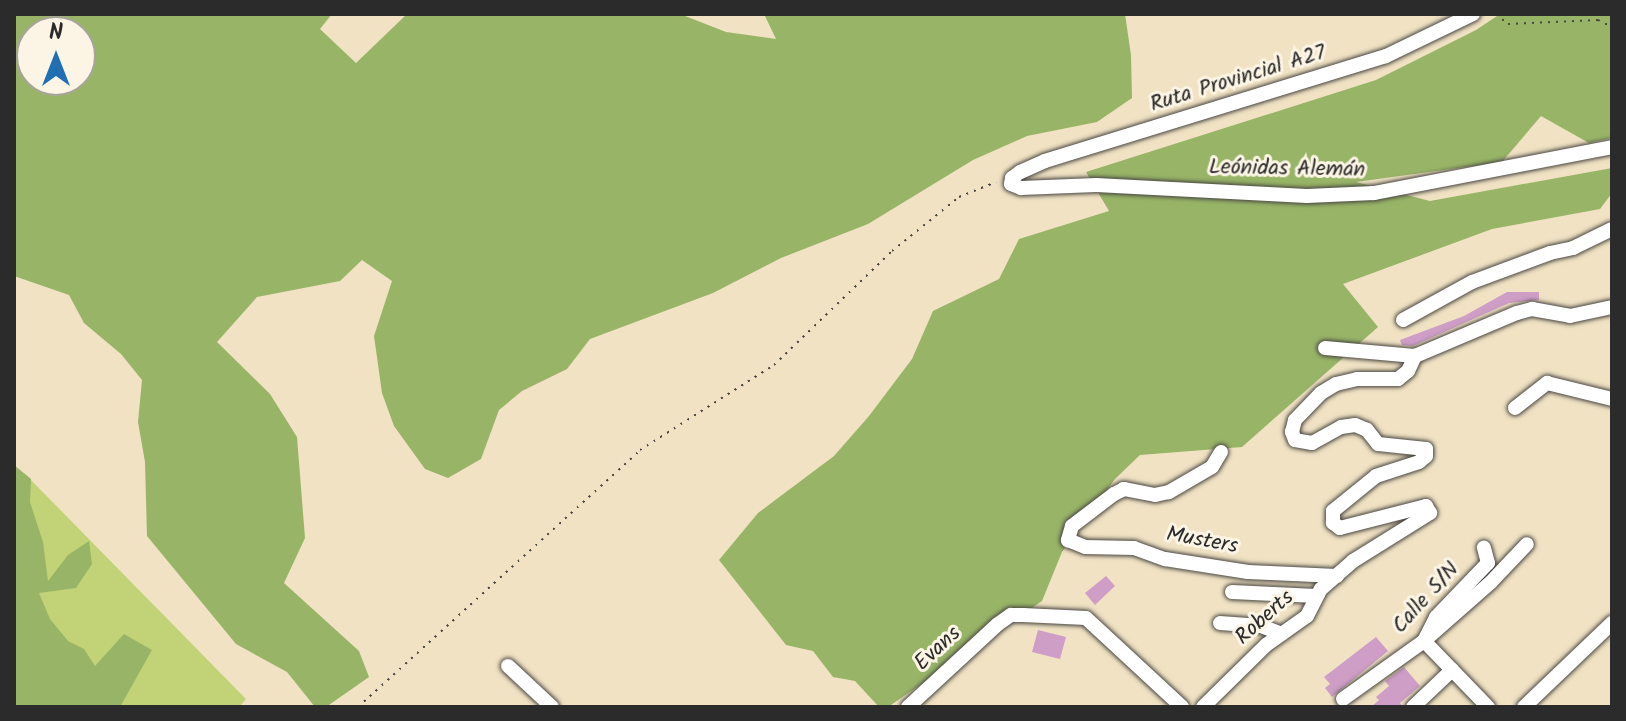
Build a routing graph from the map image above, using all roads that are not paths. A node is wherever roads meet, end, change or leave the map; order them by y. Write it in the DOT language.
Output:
graph roads {
  1 [pos="1473,14"];
  2 [pos="1612,147"];
  3 [pos="1012,178"];
  4 [pos="1612,229"];
  5 [pos="1612,307"];
  6 [pos="1403,320"];
  7 [pos="1325,348"];
  8 [pos="1415,356"];
  9 [pos="1612,399"];
  10 [pos="1515,408"];
  11 [pos="1221,452"];
  12 [pos="1527,544"];
  13 [pos="1484,548"];
  14 [pos="1337,576"];
  15 [pos="1232,592"];
  16 [pos="1316,596"];
  17 [pos="1220,623"];
  18 [pos="1612,623"];
  19 [pos="1282,634"];
  20 [pos="1424,641"];
  21 [pos="508,666"];
  22 [pos="1452,670"];
  23 [pos="1343,699"];
  24 [pos="552,707"];
  25 [pos="908,707"];
  26 [pos="1182,707"];
  27 [pos="1203,707"];
  28 [pos="1413,707"];
  29 [pos="1488,707"];
  30 [pos="1524,707"];
  1 -- 3 [label="street, Ruta Provincial A27"];
  2 -- 3 [label="street, Leónidas Alemán"];
  4 -- 6 [label="street"];
  5 -- 8 [label="street"];
  7 -- 8 [label="street"];
  8 -- 14 [label="street, Roberts"];
  9 -- 10 [label="street"];
  11 -- 14 [label="street, Musters"];
  12 -- 20 [label="street"];
  13 -- 20 [label="street, Calle S/N"];
  14 -- 16 [label="street, Roberts"];
  15 -- 16 [label="street"];
  16 -- 19 [label="street, Roberts"];
  17 -- 19 [label="street"];
  18 -- 30 [label="street"];
  19 -- 27 [label="street, Roberts"];
  20 -- 22 [label="street"];
  20 -- 23 [label="street, Calle S/N"];
  21 -- 24 [label="street"];
  22 -- 28 [label="street"];
  22 -- 29 [label="street"];
  25 -- 26 [label="street, Evans"];
}
